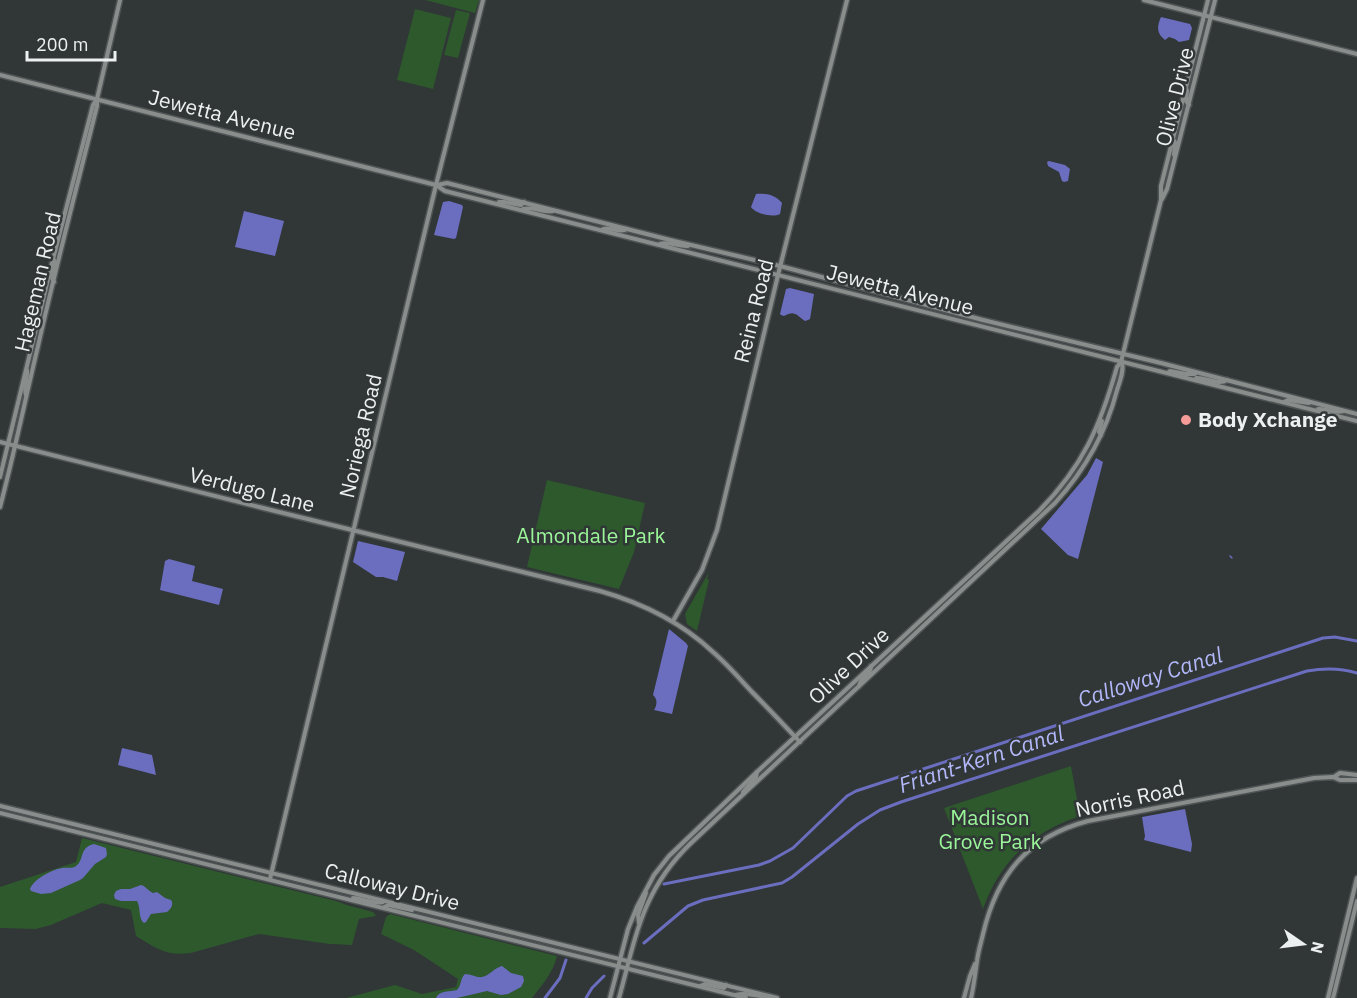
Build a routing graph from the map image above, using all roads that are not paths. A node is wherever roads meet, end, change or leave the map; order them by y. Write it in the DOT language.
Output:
graph roads {
  1 [pos="120,0"];
  2 [pos="483,0"];
  3 [pos="846,0"];
  4 [pos="1144,0"];
  5 [pos="1208,0"];
  6 [pos="1215,0"];
  7 [pos="1204,15"];
  8 [pos="1211,17"];
  9 [pos="1357,54"];
  10 [pos="0,75"];
  11 [pos="1188,77"];
  12 [pos="97,99"];
  13 [pos="1189,105"];
  14 [pos="1173,139"];
  15 [pos="1173,168"];
  16 [pos="436,185"];
  17 [pos="1161,200"];
  18 [pos="524,202"];
  19 [pos="495,203"];
  20 [pos="522,209"];
  21 [pos="554,210"];
  22 [pos="627,229"];
  23 [pos="602,230"];
  24 [pos="660,244"];
  25 [pos="692,246"];
  26 [pos="54,256"];
  27 [pos="780,266"];
  28 [pos="778,275"];
  29 [pos="54,282"];
  30 [pos="32,344"];
  31 [pos="1124,354"];
  32 [pos="1121,362"];
  33 [pos="27,366"];
  34 [pos="32,372"];
  35 [pos="1167,373"];
  36 [pos="1201,374"];
  37 [pos="1192,379"];
  38 [pos="1227,380"];
  39 [pos="26,395"];
  40 [pos="1284,402"];
  41 [pos="1106,403"];
  42 [pos="1313,403"];
  43 [pos="1314,410"];
  44 [pos="1343,410"];
  45 [pos="1357,414"];
  46 [pos="1357,421"];
  47 [pos="1101,435"];
  48 [pos="0,442"];
  49 [pos="8,444"];
  50 [pos="16,445"];
  51 [pos="0,477"];
  52 [pos="1068,478"];
  53 [pos="1056,502"];
  54 [pos="0,507"];
  55 [pos="1031,518"];
  56 [pos="354,531"];
  57 [pos="1013,535"];
  58 [pos="1017,539"];
  59 [pos="999,556"];
  60 [pos="967,578"];
  61 [pos="952,599"];
  62 [pos="673,621"];
  63 [pos="871,666"];
  64 [pos="859,686"];
  65 [pos="795,737"];
  66 [pos="800,742"];
  67 [pos="757,772"];
  68 [pos="1357,775"];
  69 [pos="1333,777"];
  70 [pos="1357,780"];
  71 [pos="741,795"];
  72 [pos="0,806"];
  73 [pos="0,813"];
  74 [pos="272,873"];
  75 [pos="1357,878"];
  76 [pos="270,879"];
  77 [pos="645,890"];
  78 [pos="346,898"];
  79 [pos="385,901"];
  80 [pos="1357,901"];
  81 [pos="383,908"];
  82 [pos="419,910"];
  83 [pos="639,924"];
  84 [pos="517,934"];
  85 [pos="515,940"];
  86 [pos="1342,951"];
  87 [pos="621,959"];
  88 [pos="977,960"];
  89 [pos="629,961"];
  90 [pos="618,967"];
  91 [pos="627,969"];
  92 [pos="727,985"];
  93 [pos="699,987"];
  94 [pos="735,995"];
  95 [pos="770,996"];
  96 [pos="610,998"];
  97 [pos="619,998"];
  98 [pos="746,998"];
  99 [pos="777,998"];
  100 [pos="964,998"];
  101 [pos="971,998"];
  102 [pos="1331,998"];
  1 -- 12 [label="street, Hageman Road"];
  2 -- 16 [label="street, Noriega Road"];
  3 -- 27 [label="street, Reina Road"];
  4 -- 7 [label="street"];
  5 -- 7 [label="street, Olive Drive"];
  6 -- 8 [label="street, Olive Drive"];
  7 -- 8 [label="street"];
  7 -- 11 [label="street, Olive Drive"];
  8 -- 9 [label="street"];
  8 -- 13 [label="street, Olive Drive"];
  10 -- 12 [label="street, Jewetta Avenue"];
  11 -- 13 [label="street"];
  11 -- 14 [label="street, Olive Drive"];
  12 -- 16 [label="street, Jewetta Avenue"];
  12 -- 26 [label="street, Hageman Road"];
  12 -- 29 [label="street, Hageman Road"];
  13 -- 15 [label="street, Olive Drive"];
  14 -- 15 [label="street"];
  14 -- 17 [label="street, Olive Drive"];
  15 -- 17 [label="street, Olive Drive"];
  16 -- 18 [label="street, Jewetta Avenue"];
  16 -- 19 [label="street, Jewetta Avenue"];
  16 -- 56 [label="street, Noriega Road"];
  17 -- 31 [label="street, Olive Drive"];
  18 -- 19 [label="street"];
  18 -- 21 [label="street, Jewetta Avenue"];
  19 -- 20 [label="street, Jewetta Avenue"];
  20 -- 21 [label="street"];
  20 -- 23 [label="street, Jewetta Avenue"];
  21 -- 22 [label="street, Jewetta Avenue"];
  22 -- 23 [label="street"];
  22 -- 25 [label="street, Jewetta Avenue"];
  23 -- 24 [label="street, Jewetta Avenue"];
  24 -- 25 [label="street"];
  24 -- 28 [label="street, Jewetta Avenue"];
  25 -- 27 [label="street, Jewetta Avenue"];
  26 -- 29 [label="street"];
  26 -- 30 [label="street, Hageman Road"];
  27 -- 28 [label="street, Reina Road"];
  27 -- 31 [label="street, Jewetta Avenue"];
  28 -- 32 [label="street, Jewetta Avenue"];
  28 -- 62 [label="street, Reina Road"];
  29 -- 34 [label="street, Hageman Road"];
  30 -- 33 [label="street, Hageman Road"];
  30 -- 34 [label="street"];
  31 -- 32 [label="street, Olive Drive"];
  31 -- 36 [label="street, Jewetta Avenue"];
  32 -- 35 [label="street, Jewetta Avenue"];
  32 -- 41 [label="street, Olive Drive"];
  32 -- 47 [label="street, Olive Drive"];
  33 -- 39 [label="street"];
  33 -- 49 [label="street, Hageman Road"];
  34 -- 39 [label="street, Hageman Road"];
  35 -- 36 [label="street"];
  35 -- 37 [label="street, Jewetta Avenue"];
  36 -- 38 [label="street, Jewetta Avenue"];
  37 -- 38 [label="street"];
  37 -- 40 [label="street, Jewetta Avenue"];
  38 -- 42 [label="street, Jewetta Avenue"];
  39 -- 50 [label="street, Hageman Road"];
  40 -- 42 [label="street"];
  40 -- 43 [label="street, Jewetta Avenue"];
  41 -- 47 [label="street"];
  41 -- 52 [label="street, Olive Drive"];
  42 -- 44 [label="street, Jewetta Avenue"];
  43 -- 44 [label="street"];
  43 -- 46 [label="street, Jewetta Avenue"];
  44 -- 45 [label="street, Jewetta Avenue"];
  47 -- 53 [label="street, Olive Drive"];
  48 -- 49 [label="street, Verdugo Lane"];
  49 -- 50 [label="street, Verdugo Lane"];
  49 -- 51 [label="street, Hageman Road"];
  50 -- 54 [label="street, Hageman Road"];
  50 -- 56 [label="street, Verdugo Lane"];
  52 -- 53 [label="street"];
  52 -- 55 [label="street, Olive Drive"];
  53 -- 58 [label="street, Olive Drive"];
  55 -- 57 [label="street, Olive Drive"];
  55 -- 58 [label="street"];
  56 -- 62 [label="street, Verdugo Lane"];
  56 -- 74 [label="street, Noriega Road"];
  57 -- 59 [label="street"];
  57 -- 60 [label="street, Olive Drive"];
  58 -- 59 [label="street, Olive Drive"];
  59 -- 61 [label="street, Olive Drive"];
  60 -- 61 [label="street"];
  60 -- 63 [label="street, Olive Drive"];
  61 -- 64 [label="street, Olive Drive"];
  62 -- 65 [label="street, Verdugo Lane"];
  63 -- 64 [label="street"];
  63 -- 65 [label="street, Olive Drive"];
  64 -- 66 [label="street, Olive Drive"];
  65 -- 66 [label="street, Verdugo Lane"];
  65 -- 67 [label="street, Olive Drive"];
  66 -- 71 [label="street, Olive Drive"];
  67 -- 71 [label="street"];
  67 -- 77 [label="street, Olive Drive"];
  68 -- 69 [label="street, Norris Road"];
  69 -- 70 [label="street, Norris Road"];
  69 -- 88 [label="street, Norris Road"];
  71 -- 83 [label="street, Olive Drive"];
  72 -- 74 [label="street, Calloway Drive"];
  73 -- 76 [label="street, Calloway Drive"];
  74 -- 76 [label="street, Noriega Road"];
  74 -- 79 [label="street, Calloway Drive"];
  75 -- 86 [label="street"];
  76 -- 78 [label="street, Calloway Drive"];
  77 -- 83 [label="street"];
  77 -- 87 [label="street, Olive Drive"];
  78 -- 79 [label="street"];
  78 -- 81 [label="street, Calloway Drive"];
  79 -- 82 [label="street, Calloway Drive"];
  80 -- 86 [label="street"];
  81 -- 82 [label="street"];
  81 -- 85 [label="street, Calloway Drive"];
  82 -- 84 [label="street, Calloway Drive"];
  83 -- 89 [label="street, Olive Drive"];
  84 -- 85 [label="street"];
  84 -- 87 [label="street, Calloway Drive"];
  85 -- 90 [label="street, Calloway Drive"];
  86 -- 102 [label="street"];
  86 -- 102 [label="street"];
  87 -- 89 [label="street, Calloway Drive"];
  87 -- 90 [label="street, Olive Drive"];
  88 -- 100 [label="street"];
  88 -- 101 [label="street, Norris Road"];
  89 -- 91 [label="street, Olive Drive"];
  89 -- 92 [label="street, Calloway Drive"];
  90 -- 91 [label="street, Calloway Drive"];
  90 -- 96 [label="street, Olive Drive"];
  91 -- 93 [label="street, Calloway Drive"];
  91 -- 97 [label="street, Olive Drive"];
  92 -- 93 [label="street"];
  92 -- 95 [label="street, Calloway Drive"];
  93 -- 94 [label="street, Calloway Drive"];
  94 -- 95 [label="street"];
  94 -- 98 [label="street, Calloway Drive"];
  95 -- 99 [label="street, Calloway Drive"];
}
